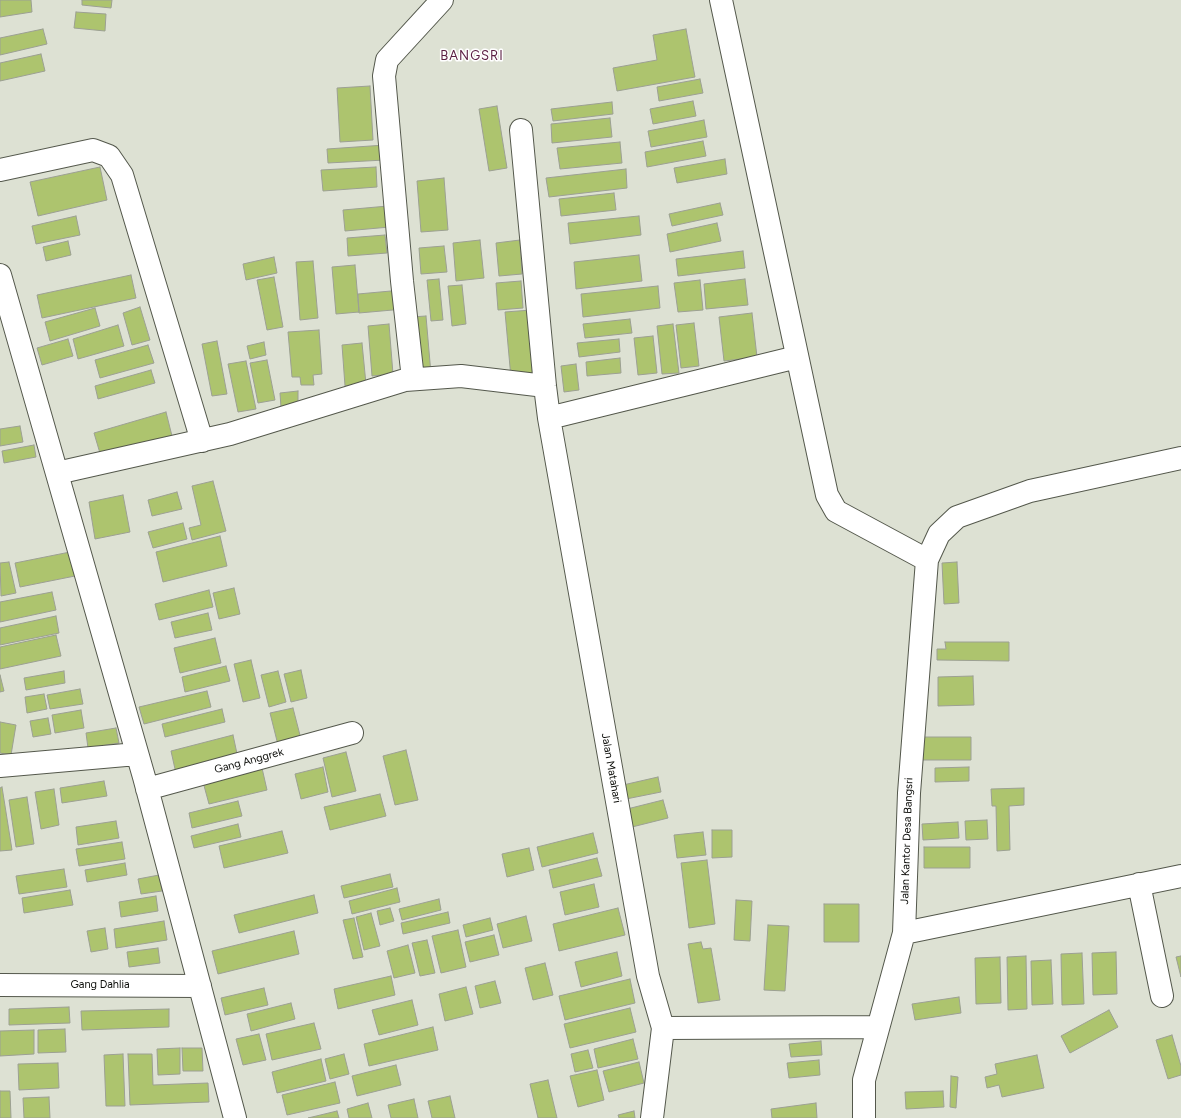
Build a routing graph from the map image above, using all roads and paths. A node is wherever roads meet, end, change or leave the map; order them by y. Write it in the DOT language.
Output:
graph roads {
  1 [pos="442,0"];
  2 [pos="721,0"];
  3 [pos="521,130"];
  4 [pos="0,170"];
  5 [pos="0,275"];
  6 [pos="797,357"];
  7 [pos="413,379"];
  8 [pos="545,386"];
  9 [pos="549,418"];
  10 [pos="202,441"];
  11 [pos="1181,458"];
  12 [pos="57,474"];
  13 [pos="927,560"];
  14 [pos="352,733"];
  15 [pos="137,754"];
  16 [pos="0,766"];
  17 [pos="147,789"];
  18 [pos="1181,876"];
  19 [pos="1139,884"];
  20 [pos="904,933"];
  21 [pos="0,985"];
  22 [pos="200,986"];
  23 [pos="1162,996"];
  24 [pos="878,1027"];
  25 [pos="663,1028"];
  26 [pos="235,1118"];
  27 [pos="652,1118"];
  28 [pos="864,1118"];
  1 -- 7 [label="street"];
  2 -- 6 [label="street"];
  3 -- 8 [label="street, Jalan Matahari"];
  4 -- 10 [label="street"];
  5 -- 12 [label="street"];
  6 -- 9 [label="street"];
  6 -- 13 [label="street"];
  7 -- 8 [label="street"];
  7 -- 10 [label="street"];
  8 -- 9 [label="street, Jalan Matahari"];
  9 -- 25 [label="street, Jalan Matahari"];
  10 -- 12 [label="street"];
  11 -- 13 [label="street"];
  12 -- 15 [label="street"];
  13 -- 20 [label="street, Jalan Kantor Desa Bangsri"];
  14 -- 17 [label="street, Gang Anggrek"];
  15 -- 16 [label="street"];
  15 -- 17 [label="street"];
  17 -- 22 [label="street"];
  18 -- 19 [label="street"];
  19 -- 20 [label="street"];
  19 -- 23 [label="street"];
  20 -- 24 [label="street, Jalan Kantor Desa Bangsri"];
  21 -- 22 [label="street, Gang Dahlia"];
  22 -- 26 [label="street"];
  24 -- 25 [label="street"];
  24 -- 28 [label="street, Jalan Kantor Desa Bangsri"];
  25 -- 27 [label="street, Jalan Matahari"];
}
